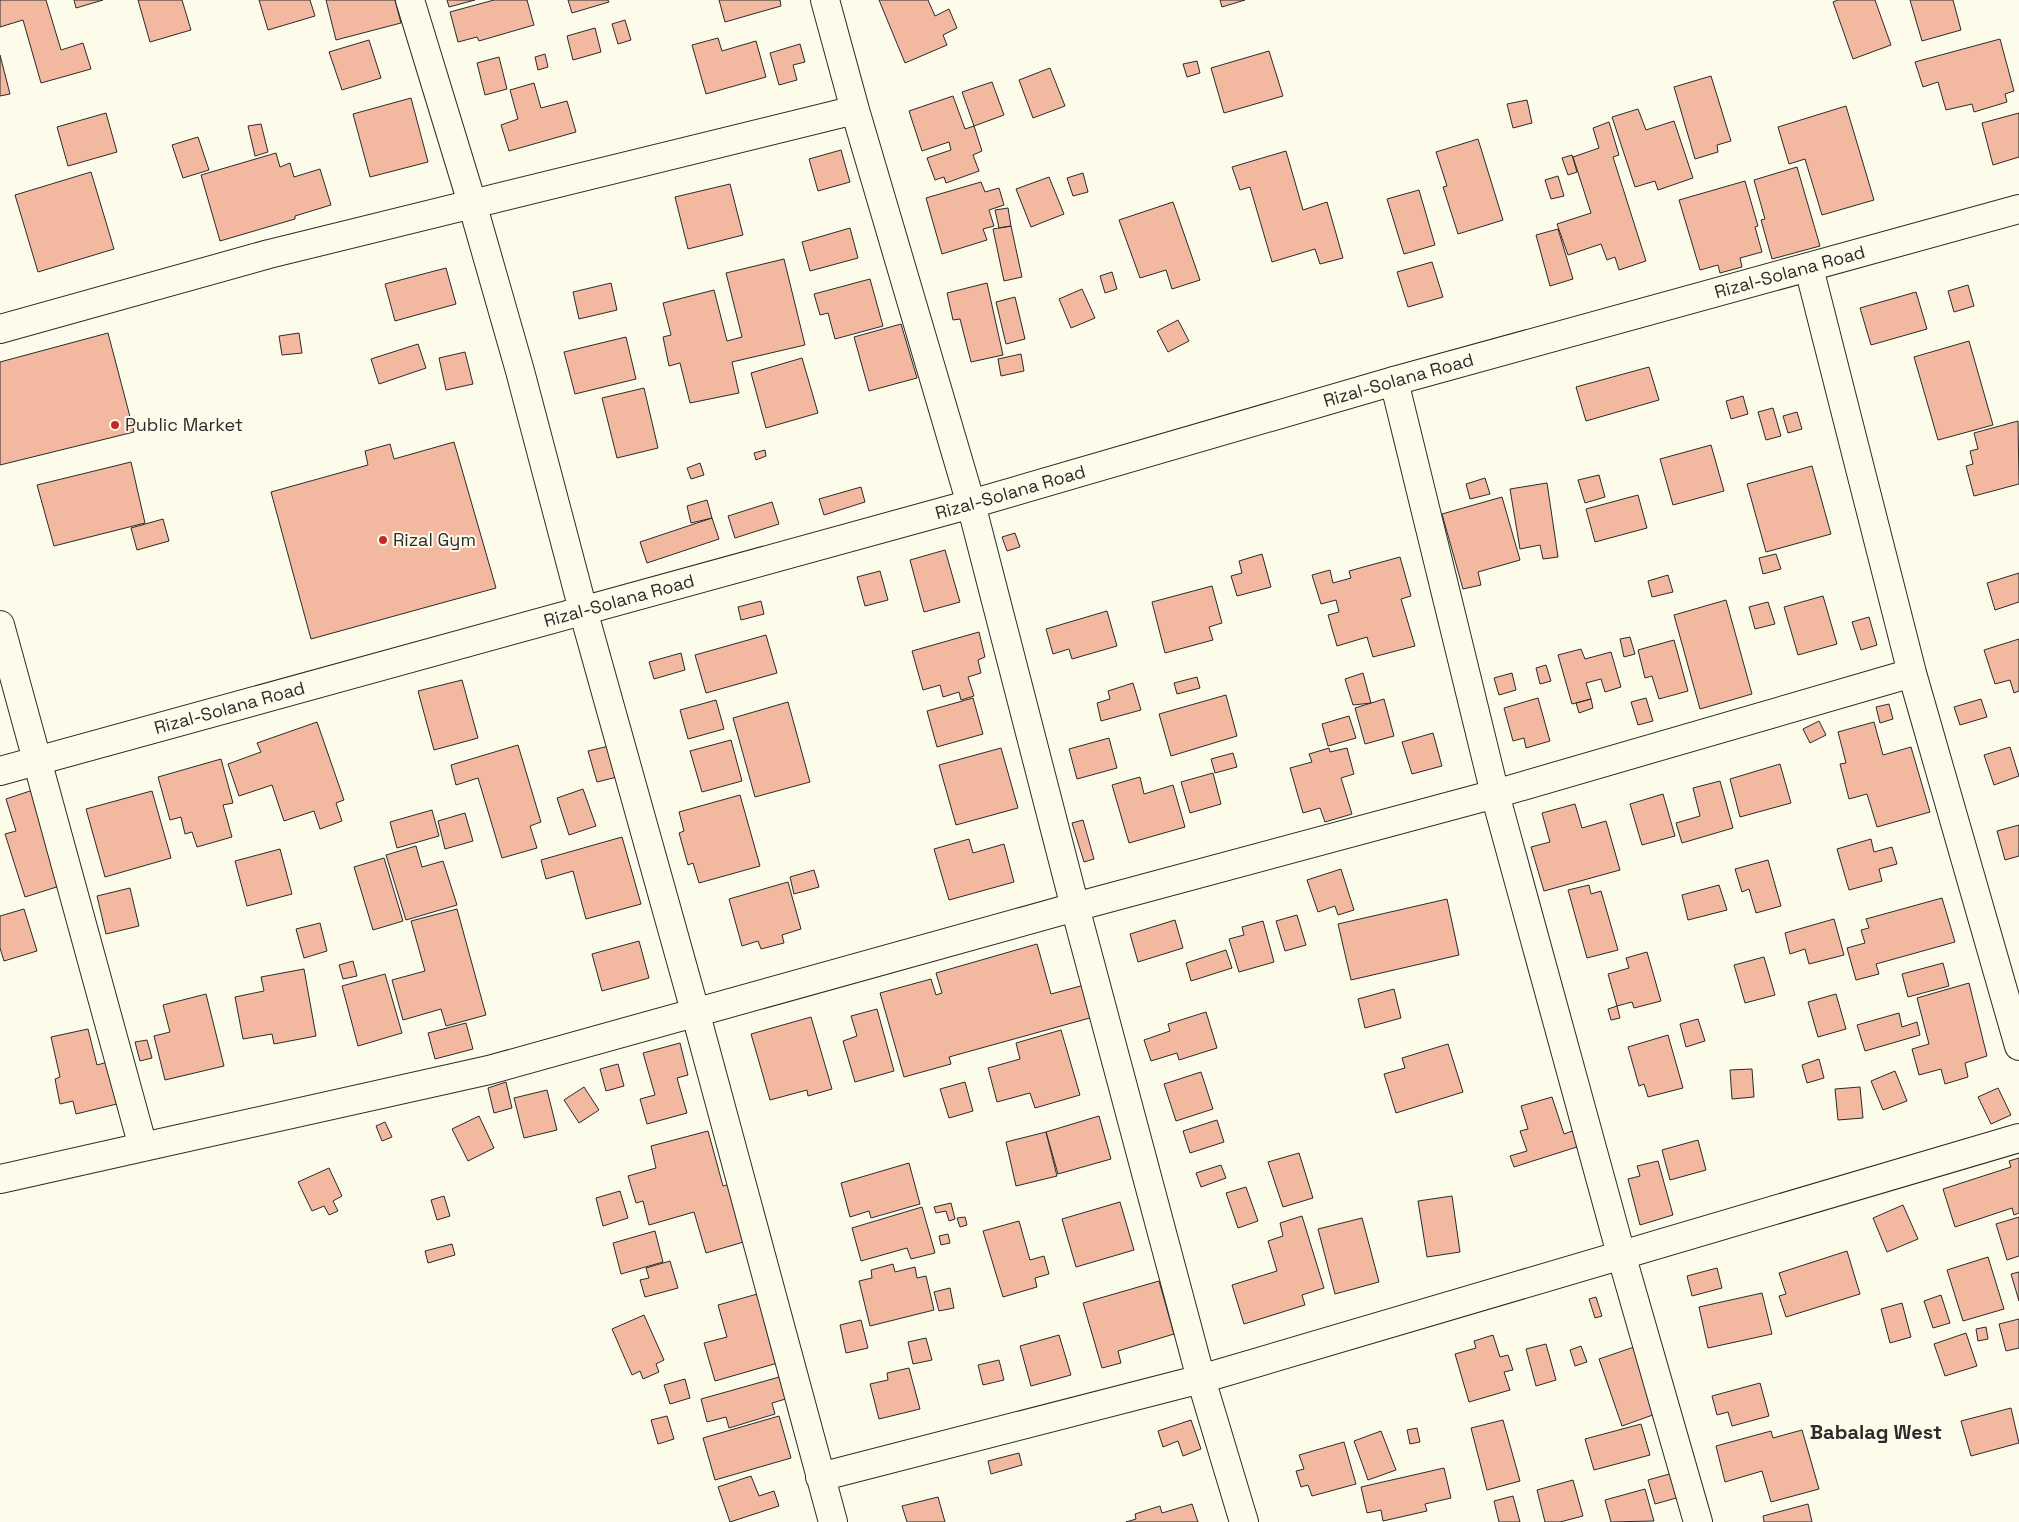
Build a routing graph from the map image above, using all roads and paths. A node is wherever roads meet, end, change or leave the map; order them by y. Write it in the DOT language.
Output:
graph roads {
  1 [pos="410,0"];
  2 [pos="825,0"];
  3 [pos="855,110"];
  4 [pos="472,203"];
  5 [pos="2019,208"];
  6 [pos="1809,268"];
  7 [pos="0,329"];
  8 [pos="1394,381"];
  9 [pos="971,504"];
  10 [pos="583,610"];
  11 [pos="0,625"];
  12 [pos="1912,674"];
  13 [pos="36,761"];
  14 [pos="0,771"];
  15 [pos="1495,794"];
  16 [pos="1075,907"];
  17 [pos="695,1012"];
  18 [pos="2019,1046"];
  19 [pos="2019,1138"];
  20 [pos="143,1147"];
  21 [pos="0,1179"];
  22 [pos="1620,1254"];
  23 [pos="1201,1379"];
  24 [pos="820,1477"];
  25 [pos="833,1522"];
  26 [pos="1244,1522"];
  27 [pos="1698,1522"];
  1 -- 4 [label="street"];
  2 -- 3 [label="street"];
  3 -- 4 [label="street"];
  3 -- 9 [label="street"];
  4 -- 7 [label="street"];
  4 -- 10 [label="street"];
  5 -- 6 [label="street, Rizal-Solana Road"];
  6 -- 8 [label="street, Rizal-Solana Road"];
  6 -- 12 [label="street"];
  8 -- 9 [label="street, Rizal-Solana Road"];
  8 -- 15 [label="street"];
  9 -- 10 [label="street, Rizal-Solana Road"];
  9 -- 16 [label="street"];
  10 -- 13 [label="street, Rizal-Solana Road"];
  10 -- 17 [label="street"];
  11 -- 13 [label="street"];
  12 -- 15 [label="street"];
  12 -- 18 [label="street"];
  13 -- 14 [label="street, Rizal-Solana Road"];
  13 -- 20 [label="street"];
  15 -- 16 [label="street"];
  15 -- 22 [label="street"];
  16 -- 17 [label="street"];
  16 -- 23 [label="street"];
  17 -- 20 [label="street"];
  17 -- 24 [label="street"];
  19 -- 22 [label="street"];
  20 -- 21 [label="street"];
  22 -- 23 [label="street"];
  22 -- 27 [label="street"];
  23 -- 24 [label="street"];
  23 -- 26 [label="street"];
  24 -- 25 [label="street"];
}
